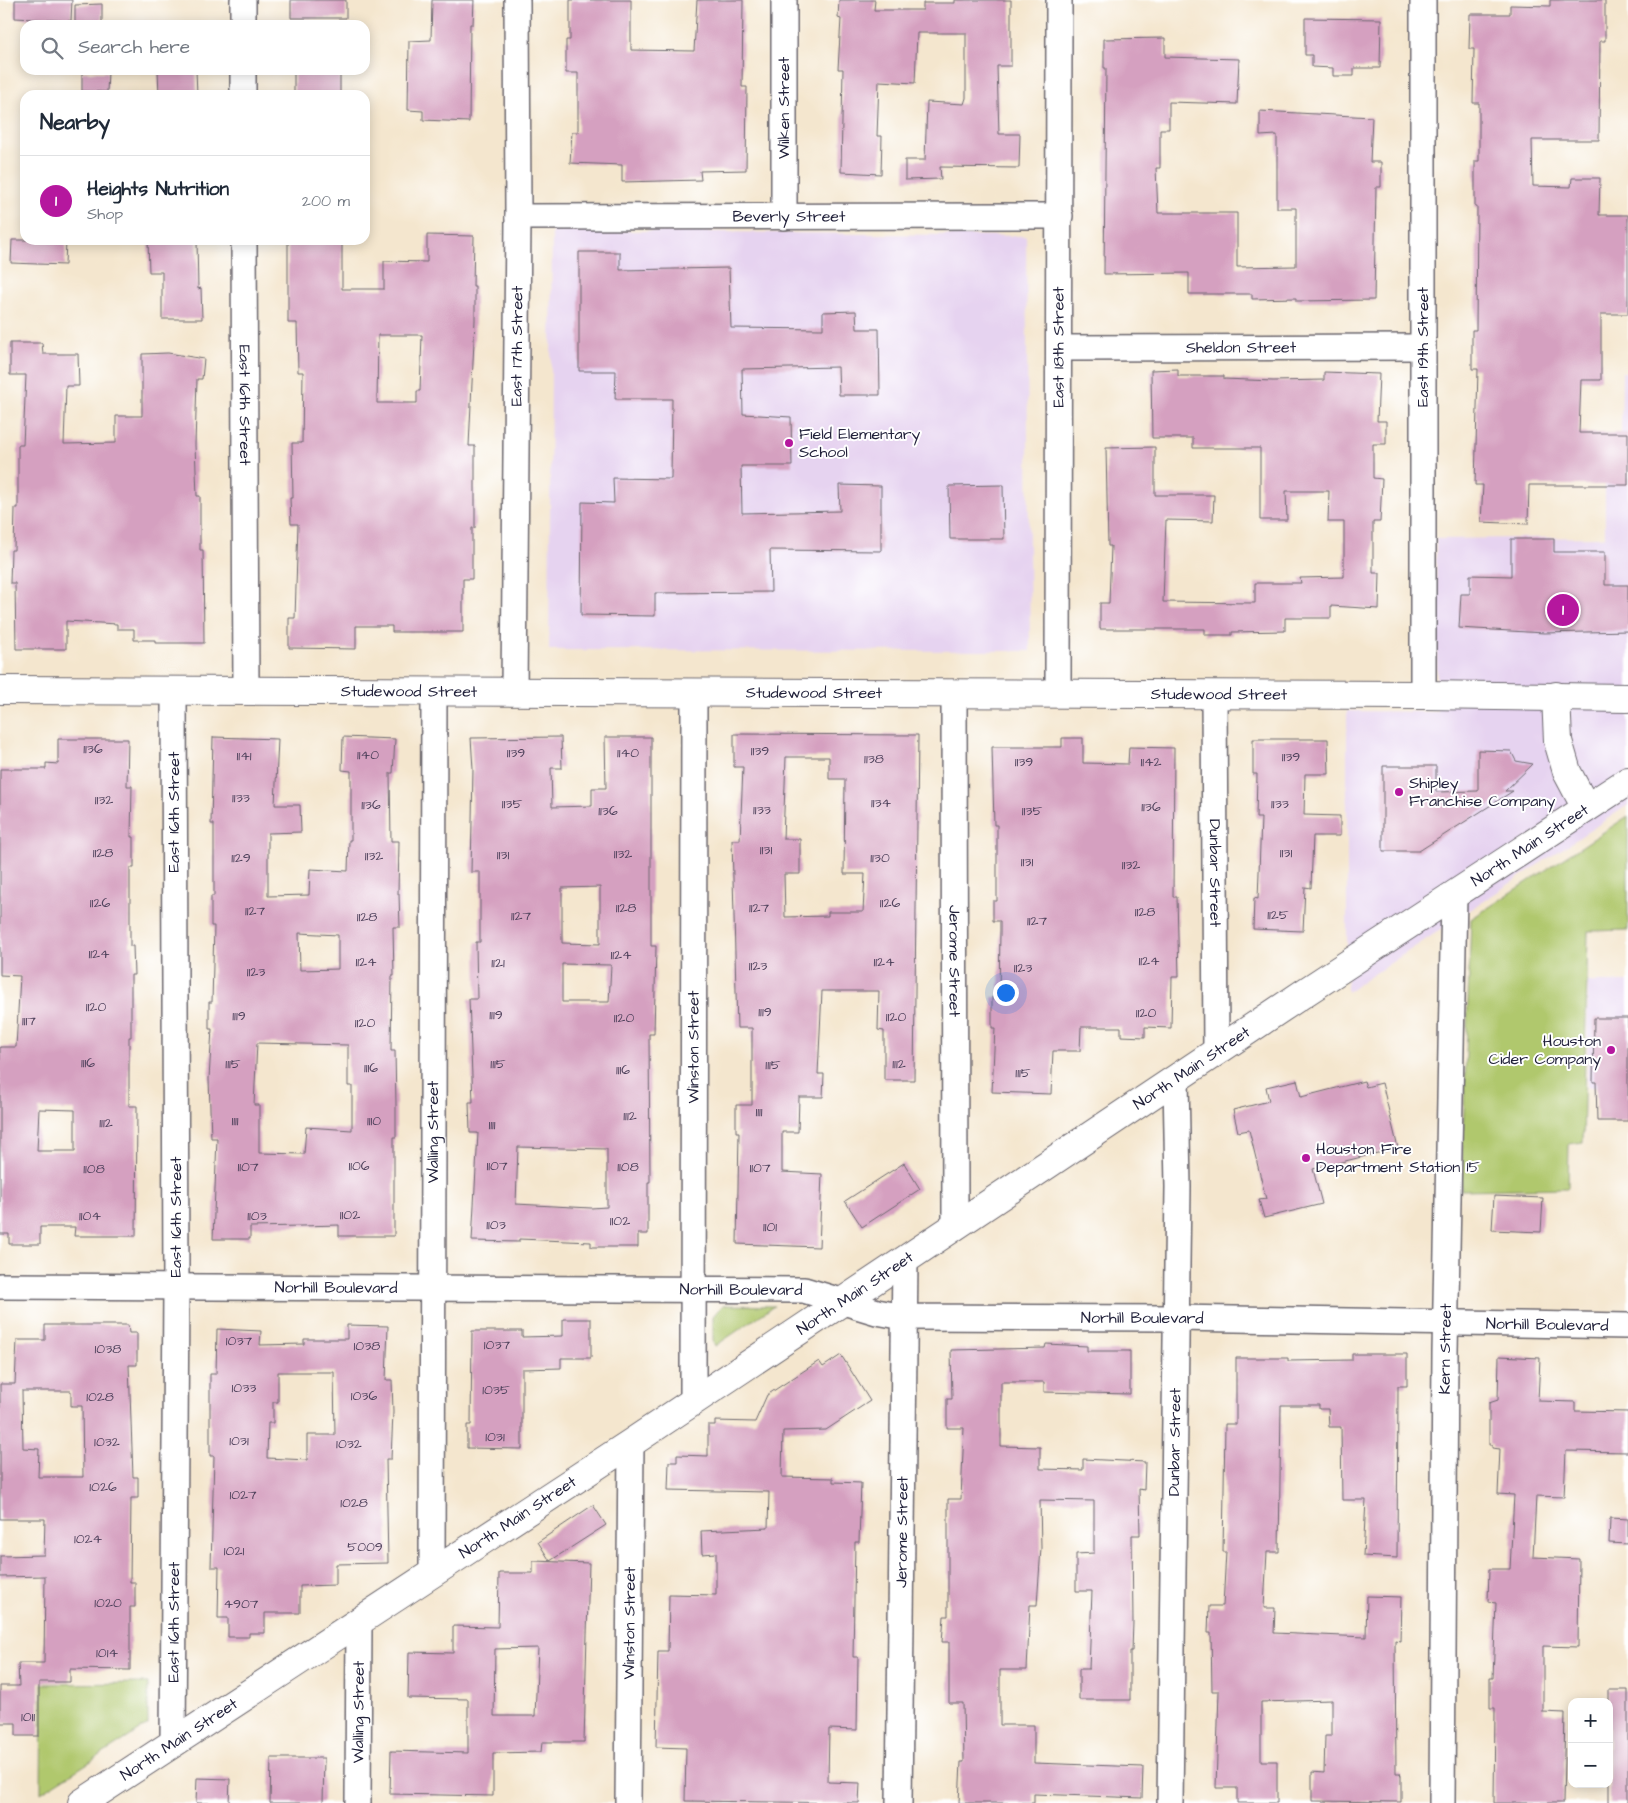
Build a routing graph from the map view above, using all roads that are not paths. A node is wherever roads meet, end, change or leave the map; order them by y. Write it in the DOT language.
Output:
graph roads {
  1 [pos="243,0"];
  2 [pos="517,0"];
  3 [pos="784,0"];
  4 [pos="1059,0"];
  5 [pos="1423,0"];
  6 [pos="243,20"];
  7 [pos="243,75"];
  8 [pos="243,90"];
  9 [pos="1060,216"];
  10 [pos="518,217"];
  11 [pos="784,217"];
  12 [pos="244,245"];
  13 [pos="1423,347"];
  14 [pos="1060,348"];
  15 [pos="0,690"];
  16 [pos="174,691"];
  17 [pos="246,691"];
  18 [pos="434,692"];
  19 [pos="514,692"];
  20 [pos="694,692"];
  21 [pos="954,693"];
  22 [pos="1058,694"];
  23 [pos="1214,694"];
  24 [pos="1422,694"];
  25 [pos="1556,696"];
  26 [pos="1628,698"];
  27 [pos="1628,781"];
  28 [pos="1586,808"];
  29 [pos="1454,896"];
  30 [pos="1216,1052"];
  31 [pos="1176,1080"];
  32 [pos="955,1227"];
  33 [pos="906,1260"];
  34 [pos="0,1286"];
  35 [pos="176,1286"];
  36 [pos="434,1289"];
  37 [pos="693,1290"];
  38 [pos="844,1301"];
  39 [pos="904,1317"];
  40 [pos="1176,1318"];
  41 [pos="1445,1324"];
  42 [pos="1628,1326"];
  43 [pos="693,1402"];
  44 [pos="632,1443"];
  45 [pos="432,1573"];
  46 [pos="359,1621"];
  47 [pos="173,1743"];
  48 [pos="82,1803"];
  49 [pos="358,1803"];
  50 [pos="628,1803"];
  51 [pos="899,1803"];
  52 [pos="1170,1803"];
  53 [pos="1442,1803"];
  1 -- 6 [label="street"];
  2 -- 10 [label="street, East 17th Street"];
  3 -- 11 [label="street, Wilken Street"];
  4 -- 9 [label="street, East 18th Street"];
  5 -- 13 [label="street, East 19th Street"];
  7 -- 8 [label="street"];
  9 -- 11 [label="street, Beverly Street"];
  9 -- 14 [label="street, East 18th Street"];
  10 -- 11 [label="street, Beverly Street"];
  10 -- 19 [label="street, East 17th Street"];
  12 -- 17 [label="street, East 16th Street"];
  13 -- 14 [label="street, Sheldon Street"];
  13 -- 24 [label="street, East 19th Street"];
  14 -- 22 [label="street, East 18th Street"];
  15 -- 16 [label="main road, Studewood Street"];
  16 -- 17 [label="main road, Studewood Street"];
  16 -- 35 [label="street, East 16th Street"];
  17 -- 18 [label="main road, Studewood Street"];
  18 -- 19 [label="main road, Studewood Street"];
  18 -- 36 [label="street, Walling Street"];
  19 -- 20 [label="main road, Studewood Street"];
  20 -- 21 [label="main road, Studewood Street"];
  20 -- 37 [label="street, Winston Street"];
  21 -- 22 [label="main road, Studewood Street"];
  21 -- 32 [label="street, Jerome Street"];
  22 -- 23 [label="main road, Studewood Street"];
  23 -- 24 [label="main road, Studewood Street"];
  23 -- 30 [label="street, Dunbar Street"];
  24 -- 25 [label="main road, Studewood Street"];
  25 -- 26 [label="main road, Studewood Street"];
  25 -- 28 [label="main road"];
  27 -- 28 [label="main road, North Main Street"];
  28 -- 29 [label="main road, North Main Street"];
  29 -- 30 [label="main road, North Main Street"];
  29 -- 41 [label="street, Kern Street"];
  30 -- 31 [label="main road, North Main Street"];
  31 -- 32 [label="main road, North Main Street"];
  31 -- 40 [label="street, Dunbar Street"];
  32 -- 33 [label="main road, North Main Street"];
  33 -- 38 [label="main road, North Main Street"];
  33 -- 39 [label="street, Jerome Street"];
  34 -- 35 [label="street, Norhill Boulevard"];
  35 -- 36 [label="street, Norhill Boulevard"];
  35 -- 47 [label="street, East 16th Street"];
  36 -- 37 [label="street, Norhill Boulevard"];
  36 -- 45 [label="street, Walling Street"];
  37 -- 38 [label="street, Norhill Boulevard"];
  37 -- 43 [label="street, Winston Street"];
  38 -- 39 [label="street, Norhill Boulevard"];
  38 -- 43 [label="main road, North Main Street"];
  39 -- 40 [label="street, Norhill Boulevard"];
  39 -- 51 [label="street, Jerome Street"];
  40 -- 41 [label="street, Norhill Boulevard"];
  40 -- 52 [label="street, Dunbar Street"];
  41 -- 42 [label="street, Norhill Boulevard"];
  41 -- 53 [label="street, Kern Street"];
  43 -- 44 [label="main road, North Main Street"];
  44 -- 45 [label="main road, North Main Street"];
  44 -- 50 [label="street, Winston Street"];
  45 -- 46 [label="main road, North Main Street"];
  46 -- 47 [label="main road, North Main Street"];
  46 -- 49 [label="street, Walling Street"];
  47 -- 48 [label="main road, North Main Street"];
}
